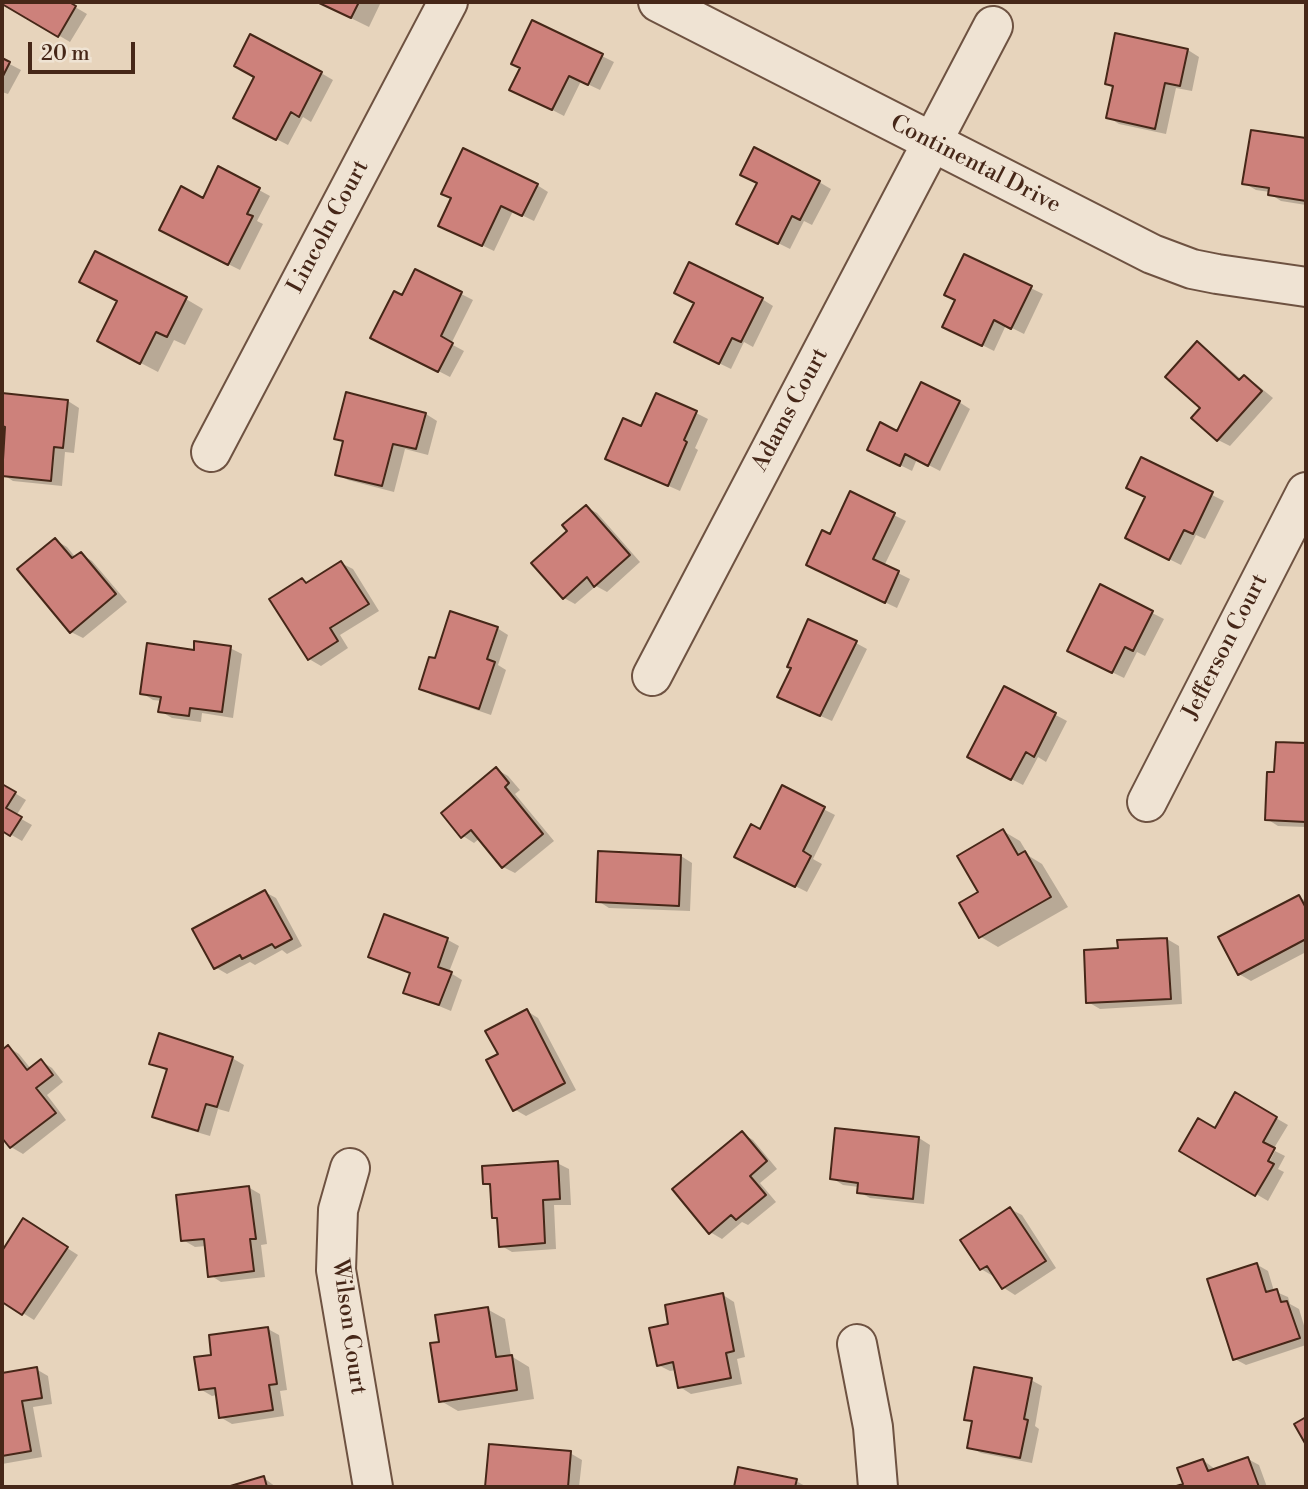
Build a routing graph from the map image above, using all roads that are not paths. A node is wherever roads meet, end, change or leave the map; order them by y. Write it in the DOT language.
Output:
graph roads {
  1 [pos="448,2"];
  2 [pos="658,2"];
  3 [pos="993,26"];
  4 [pos="931,143"];
  5 [pos="1306,287"];
  6 [pos="211,452"];
  7 [pos="1306,492"];
  8 [pos="652,676"];
  9 [pos="1147,802"];
  10 [pos="350,1168"];
  11 [pos="857,1344"];
  12 [pos="373,1487"];
  13 [pos="878,1487"];
  1 -- 6 [label="street, Lincoln Court"];
  2 -- 4 [label="street, Continental Drive"];
  3 -- 4 [label="street, Adams Court"];
  4 -- 5 [label="street, Continental Drive"];
  4 -- 8 [label="street, Adams Court"];
  7 -- 9 [label="street, Jefferson Court"];
  10 -- 12 [label="street, Wilson Court"];
  11 -- 13 [label="street"];
}
